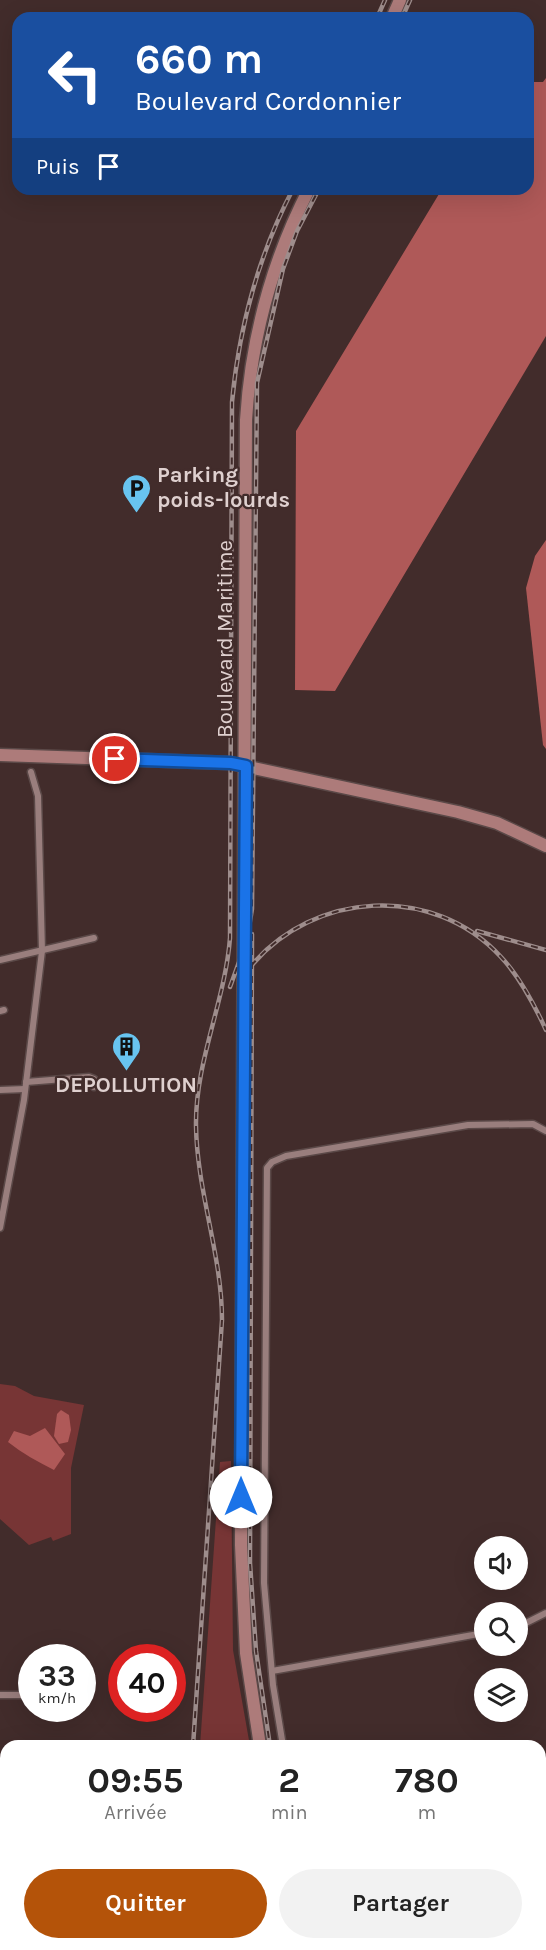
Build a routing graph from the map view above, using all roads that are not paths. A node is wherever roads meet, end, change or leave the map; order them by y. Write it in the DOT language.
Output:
graph roads {
  1 [pos="306,195"];
  2 [pos="0,755"];
  3 [pos="246,766"];
  4 [pos="31,772"];
  5 [pos="546,846"];
  6 [pos="94,938"];
  7 [pos="42,951"];
  8 [pos="0,960"];
  9 [pos="26,1085"];
  10 [pos="94,1087"];
  11 [pos="0,1090"];
  12 [pos="546,1131"];
  13 [pos="0,1228"];
  14 [pos="546,1613"];
  15 [pos="528,1622"];
  16 [pos="474,1635"];
  17 [pos="272,1671"];
  18 [pos="0,1695"];
  19 [pos="18,1695"];
  20 [pos="259,1740"];
  21 [pos="282,1740"];
  1 -- 3 [label="street, Boulevard Maritime"];
  2 -- 3 [label="street"];
  3 -- 5 [label="street"];
  3 -- 20 [label="street, Boulevard Maritime"];
  4 -- 7 [label="street"];
  6 -- 7 [label="street"];
  7 -- 8 [label="street"];
  7 -- 9 [label="street"];
  9 -- 10 [label="street"];
  9 -- 11 [label="street"];
  9 -- 13 [label="street"];
  12 -- 17 [label="street"];
  14 -- 15 [label="street"];
  16 -- 17 [label="street"];
  17 -- 21 [label="street"];
  18 -- 19 [label="street"];
}
